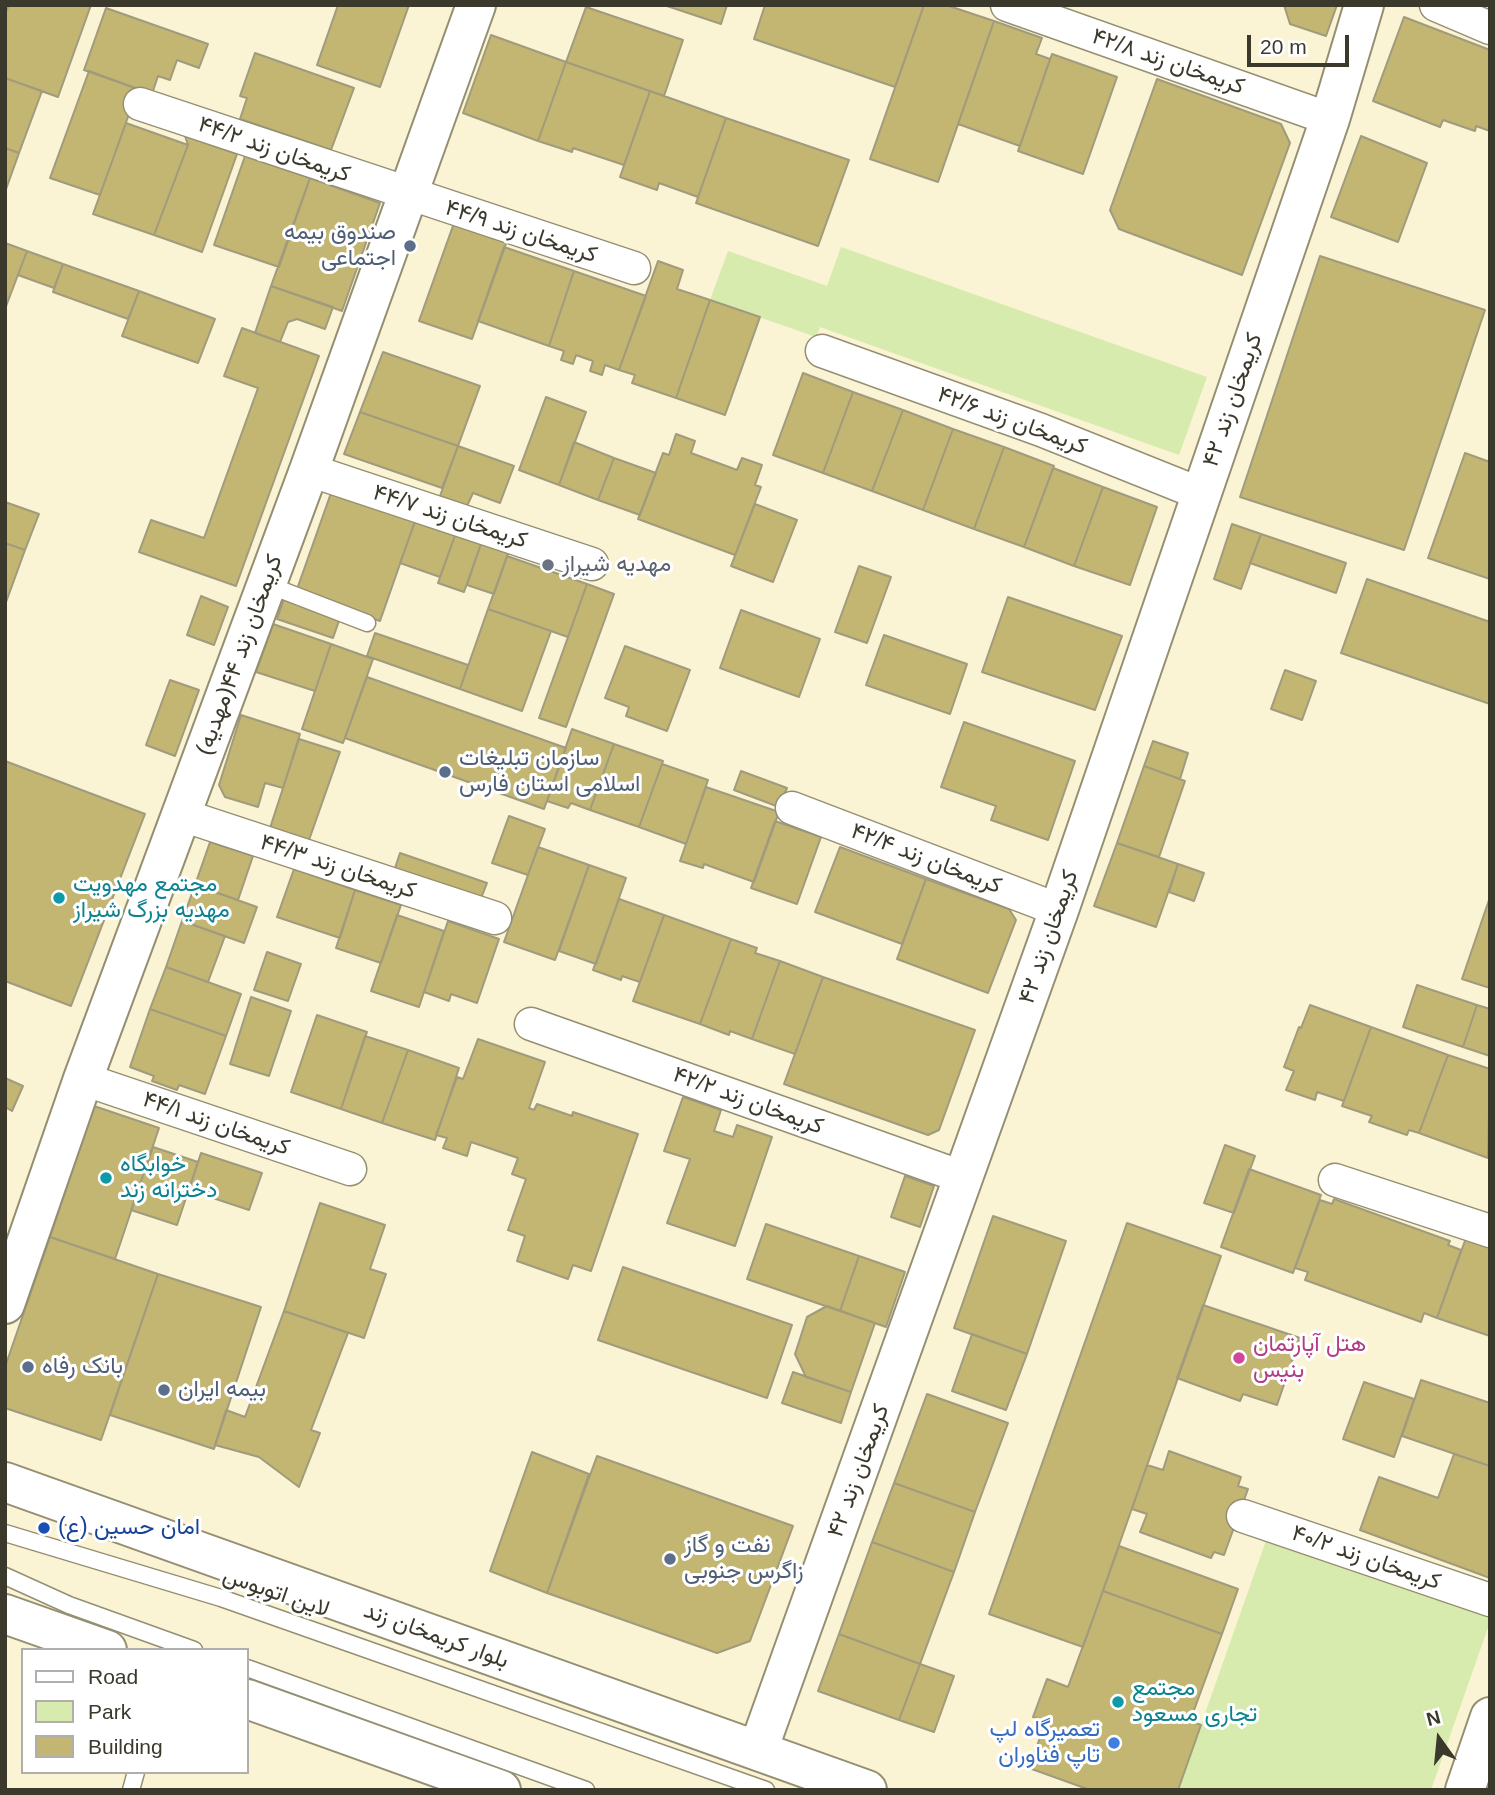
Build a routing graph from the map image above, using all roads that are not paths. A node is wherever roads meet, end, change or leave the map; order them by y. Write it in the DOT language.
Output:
graph roads {
  1 [pos="476,5"];
  2 [pos="1007,5"];
  3 [pos="1364,5"];
  4 [pos="1436,5"];
  5 [pos="1490,28"];
  6 [pos="140,104"];
  7 [pos="1330,119"];
  8 [pos="409,195"];
  9 [pos="634,268"];
  10 [pos="822,351"];
  11 [pos="309,470"];
  12 [pos="1201,494"];
  13 [pos="592,564"];
  14 [pos="266,584"];
  15 [pos="367,623"];
  16 [pos="792,808"];
  17 [pos="182,815"];
  18 [pos="1059,910"];
  19 [pos="495,918"];
  20 [pos="531,1024"];
  21 [pos="83,1079"];
  22 [pos="350,1169"];
  23 [pos="965,1178"];
  24 [pos="1335,1180"];
  25 [pos="1490,1231"];
  26 [pos="5,1304"];
  27 [pos="5,1482"];
  28 [pos="1243,1516"];
  29 [pos="5,1533"];
  30 [pos="5,1576"];
  31 [pos="1490,1600"];
  32 [pos="5,1614"];
  33 [pos="101,1648"];
  34 [pos="188,1648"];
  35 [pos="248,1668"];
  36 [pos="248,1699"];
  37 [pos="1490,1717"];
  38 [pos="758,1751"];
  39 [pos="501,1790"];
  40 [pos="586,1790"];
  41 [pos="766,1790"];
  42 [pos="866,1790"];
  43 [pos="1465,1790"];
  1 -- 8 [label="street, کریمخان زند ۴۴(مهدیه)"];
  2 -- 7 [label="street, کریمخان زند ۴۲/۸"];
  3 -- 7 [label="street, کریمخان زند ۴۲"];
  4 -- 5 [label="street"];
  6 -- 8 [label="street, کریمخان زند ۴۴/۲"];
  7 -- 12 [label="street, کریمخان زند ۴۲"];
  8 -- 9 [label="street, کریمخان زند ۴۴/۹"];
  8 -- 11 [label="street, کریمخان زند ۴۴(مهدیه)"];
  10 -- 12 [label="street, کریمخان زند ۴۲/۶"];
  11 -- 13 [label="street, کریمخان زند ۴۴/۷"];
  11 -- 14 [label="street, کریمخان زند ۴۴(مهدیه)"];
  12 -- 18 [label="street, کریمخان زند ۴۲"];
  14 -- 15 [label="lane"];
  14 -- 17 [label="street, کریمخان زند ۴۴(مهدیه)"];
  16 -- 18 [label="street, کریمخان زند ۴۲/۴"];
  17 -- 19 [label="street, کریمخان زند ۴۴/۳"];
  17 -- 21 [label="street, کریمخان زند ۴۴(مهدیه)"];
  18 -- 23 [label="street, کریمخان زند ۴۲"];
  20 -- 23 [label="street, کریمخان زند ۴۲/۲"];
  21 -- 22 [label="street, کریمخان زند ۴۴/۱"];
  21 -- 26 [label="street, کریمخان زند ۴۴(مهدیه)"];
  23 -- 38 [label="street, کریمخان زند ۴۲"];
  24 -- 25 [label="street"];
  27 -- 38 [label="street, بلوار کریمخان زند"];
  28 -- 31 [label="street, کریمخان زند ۴۰/۲"];
  29 -- 41 [label="lane, لاین اتوبوس"];
  30 -- 34 [label="lane"];
  32 -- 33 [label="street"];
  35 -- 40 [label="lane"];
  36 -- 39 [label="street"];
  37 -- 43 [label="street"];
  38 -- 42 [label="street, بلوار کریمخان زند"];
}
